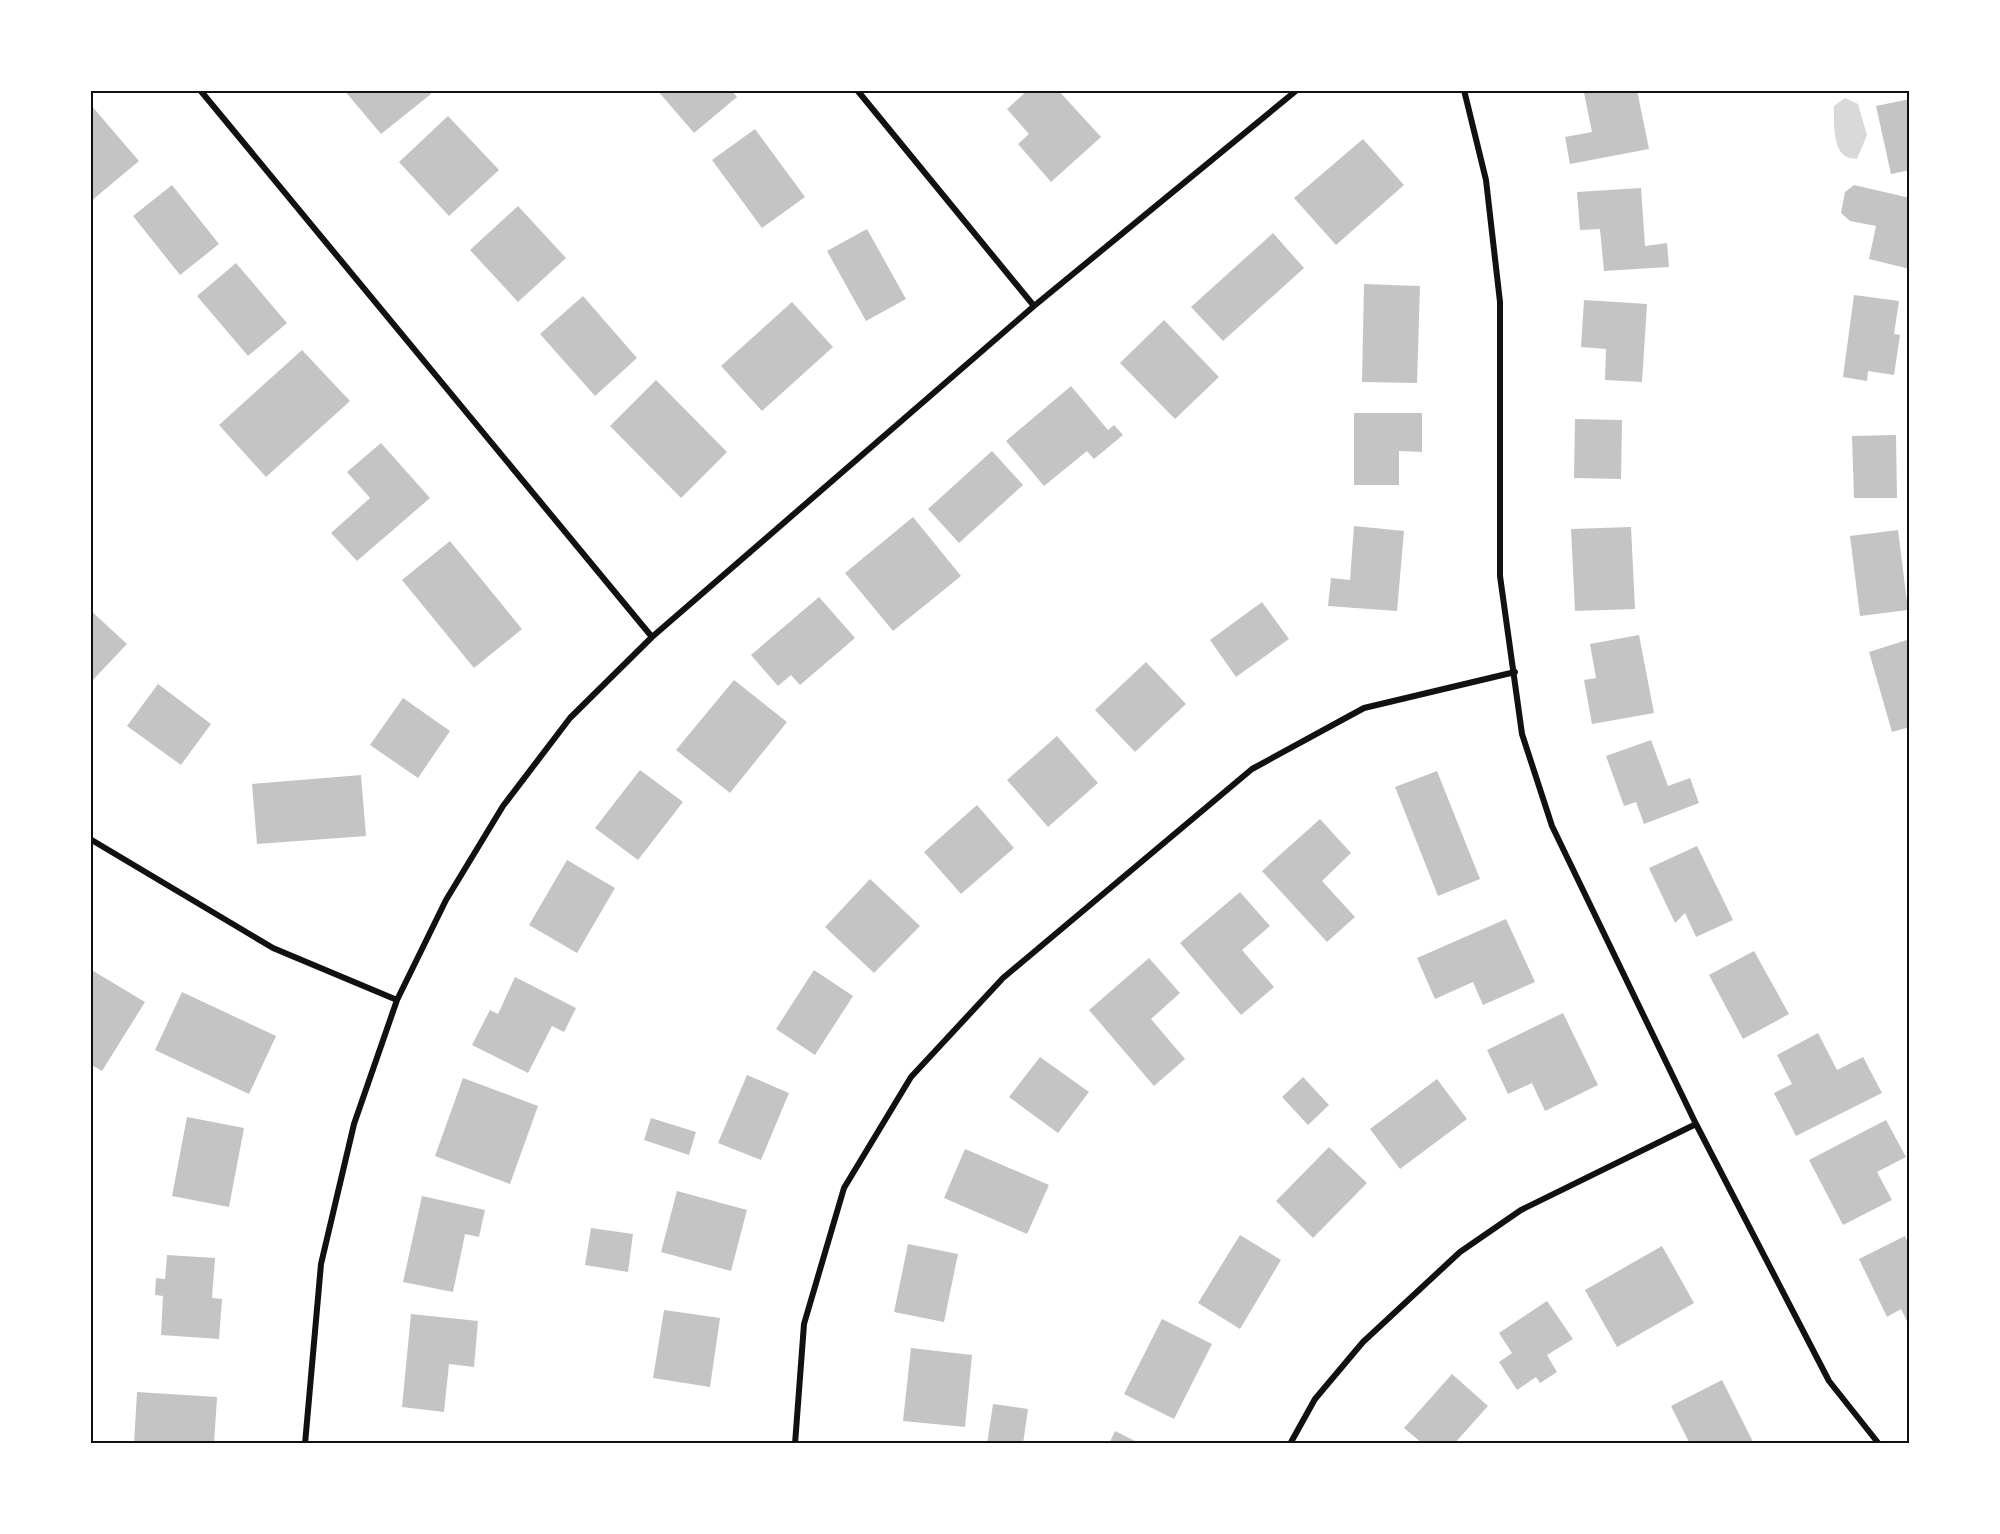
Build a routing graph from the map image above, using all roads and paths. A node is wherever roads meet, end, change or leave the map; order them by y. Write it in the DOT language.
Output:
graph roads {
  1 [pos="200,90"];
  2 [pos="857,90"];
  3 [pos="1297,90"];
  4 [pos="1464,90"];
  5 [pos="1034,306"];
  6 [pos="652,637"];
  7 [pos="1515,672"];
  8 [pos="90,839"];
  9 [pos="397,1000"];
  10 [pos="1696,1124"];
  11 [pos="305,1444"];
  12 [pos="795,1444"];
  13 [pos="1290,1444"];
  14 [pos="1879,1444"];
  1 -- 6 [label="street"];
  2 -- 5 [label="street"];
  3 -- 5 [label="street"];
  4 -- 7 [label="street"];
  5 -- 6 [label="street"];
  6 -- 9 [label="street"];
  7 -- 10 [label="street"];
  7 -- 12 [label="street"];
  8 -- 9 [label="street"];
  9 -- 11 [label="street"];
  10 -- 13 [label="street"];
  10 -- 14 [label="street"];
}
